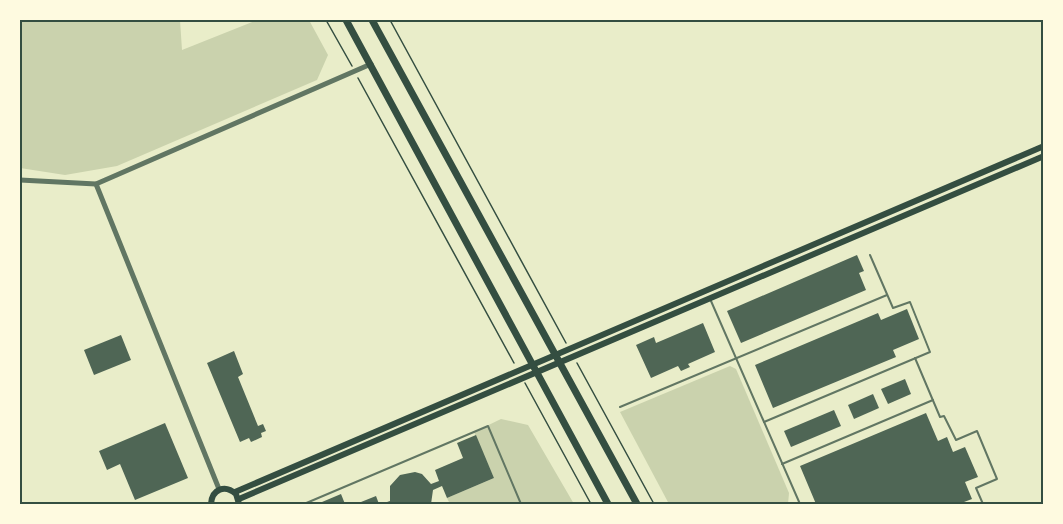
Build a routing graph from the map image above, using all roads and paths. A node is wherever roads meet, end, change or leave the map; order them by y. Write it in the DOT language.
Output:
graph roads {
  1 [pos="326,20"];
  2 [pos="346,20"];
  3 [pos="372,20"];
  4 [pos="390,20"];
  5 [pos="370,64"];
  6 [pos="354,71"];
  7 [pos="1044,146"];
  8 [pos="1044,156"];
  9 [pos="20,180"];
  10 [pos="96,184"];
  11 [pos="870,255"];
  12 [pos="887,295"];
  13 [pos="710,299"];
  14 [pos="570,350"];
  15 [pos="573,357"];
  16 [pos="736,358"];
  17 [pos="915,358"];
  18 [pos="557,359"];
  19 [pos="534,369"];
  20 [pos="519,371"];
  21 [pos="523,378"];
  22 [pos="933,400"];
  23 [pos="620,407"];
  24 [pos="764,422"];
  25 [pos="782,464"];
  26 [pos="219,489"];
  27 [pos="235,492"];
  28 [pos="239,502"];
  29 [pos="211,504"];
  30 [pos="304,504"];
  31 [pos="521,504"];
  32 [pos="591,504"];
  33 [pos="608,504"];
  34 [pos="637,504"];
  35 [pos="654,504"];
  36 [pos="800,504"];
  37 [pos="983,504"];
  1 -- 6 [label="path"];
  2 -- 5 [label="highway"];
  3 -- 18 [label="highway"];
  4 -- 14 [label="path"];
  5 -- 6 [label="street"];
  5 -- 19 [label="highway"];
  6 -- 10 [label="street"];
  6 -- 20 [label="path"];
  7 -- 14 [label="main road"];
  8 -- 13 [label="main road"];
  9 -- 10 [label="street"];
  10 -- 26 [label="street"];
  11 -- 12 [label="lane"];
  12 -- 16 [label="lane"];
  12 -- 17 [label="lane"];
  13 -- 15 [label="main road"];
  13 -- 16 [label="lane"];
  14 -- 18 [label="main road"];
  15 -- 18 [label="main road"];
  15 -- 35 [label="path"];
  16 -- 23 [label="lane"];
  16 -- 24 [label="lane"];
  17 -- 22 [label="lane"];
  17 -- 24 [label="lane"];
  18 -- 19 [label="main road"];
  18 -- 34 [label="highway"];
  19 -- 20 [label="main road"];
  19 -- 21 [label="main road"];
  19 -- 33 [label="highway"];
  20 -- 27 [label="main road"];
  21 -- 28 [label="main road"];
  21 -- 32 [label="path"];
  22 -- 25 [label="lane"];
  22 -- 37 [label="lane"];
  24 -- 25 [label="lane"];
  25 -- 36 [label="lane"];
  26 -- 27 [label="main road"];
  26 -- 29 [label="main road"];
  27 -- 28 [label="main road"];
  30 -- 31 [label="lane"];
}
